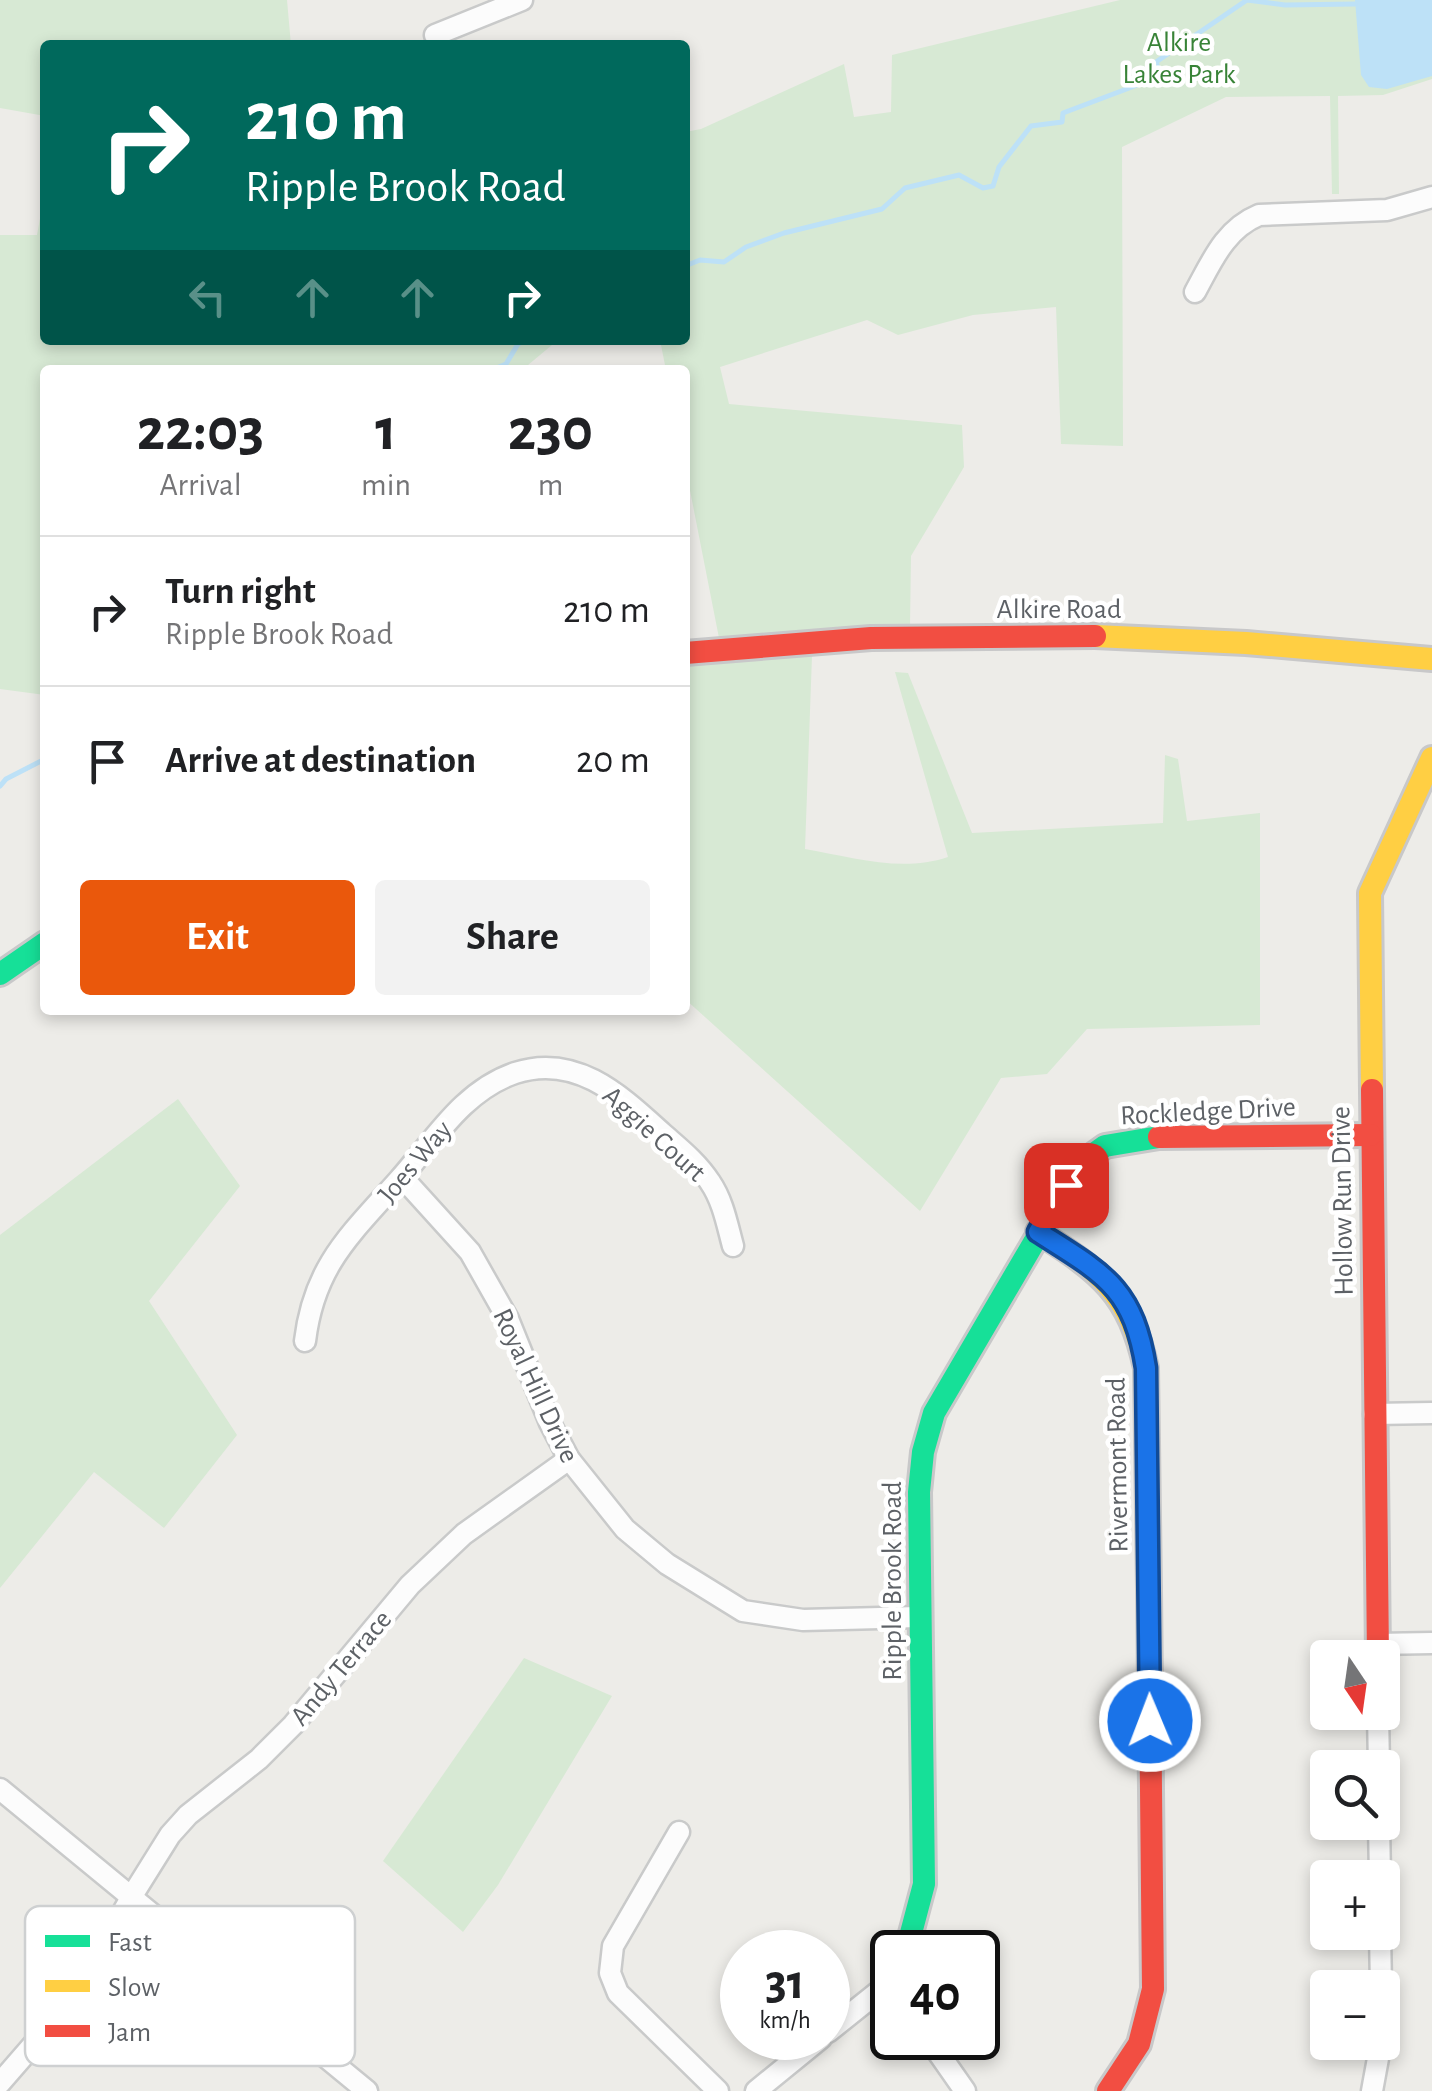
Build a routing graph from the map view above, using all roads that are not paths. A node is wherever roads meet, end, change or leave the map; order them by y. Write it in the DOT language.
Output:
graph roads {
  1 [pos="522,0"];
  2 [pos="435,35"];
  3 [pos="1432,197"];
  4 [pos="1194,292"];
  5 [pos="690,653"];
  6 [pos="1432,660"];
  7 [pos="1432,758"];
  8 [pos="40,946"];
  9 [pos="0,974"];
  10 [pos="593,1078"];
  11 [pos="1370,1135"];
  12 [pos="402,1177"];
  13 [pos="1066,1185"];
  14 [pos="1038,1232"];
  15 [pos="733,1246"];
  16 [pos="305,1342"];
  17 [pos="1374,1414"];
  18 [pos="1432,1414"];
  19 [pos="569,1459"];
  20 [pos="919,1617"];
  21 [pos="1377,1640"];
  22 [pos="1432,1643"];
  23 [pos="1400,1648"];
  24 [pos="0,1790"];
  25 [pos="679,1832"];
  26 [pos="132,1896"];
  27 [pos="126,1906"];
  28 [pos="144,1906"];
  29 [pos="912,1930"];
  30 [pos="25,2054"];
  31 [pos="793,2060"];
  32 [pos="943,2060"];
  33 [pos="1378,2060"];
  34 [pos="338,2066"];
  35 [pos="0,2083"];
  36 [pos="368,2091"];
  37 [pos="718,2091"];
  38 [pos="756,2091"];
  39 [pos="964,2091"];
  40 [pos="1108,2091"];
  41 [pos="1372,2091"];
  1 -- 2 [label="street"];
  3 -- 4 [label="street"];
  5 -- 6 [label="street, Alkire Road"];
  7 -- 11 [label="street, Hollow Run Drive"];
  8 -- 9 [label="street"];
  10 -- 12 [label="street, Joes Way"];
  10 -- 15 [label="street, Aggie Court"];
  11 -- 13 [label="street, Rockledge Drive"];
  11 -- 17 [label="street, Hollow Run Drive"];
  12 -- 16 [label="street, Joes Way"];
  12 -- 19 [label="street, Royal Hill Drive"];
  13 -- 14 [label="street, Ripple Brook Road"];
  14 -- 20 [label="street, Ripple Brook Road"];
  14 -- 40 [label="street, Rivermont Road"];
  17 -- 18 [label="street"];
  17 -- 21 [label="street, Hollow Run Drive"];
  19 -- 20 [label="street, Royal Hill Drive"];
  19 -- 26 [label="street, Andy Terrace"];
  20 -- 29 [label="street, Ripple Brook Road"];
  22 -- 23 [label="street"];
  24 -- 26 [label="street"];
  25 -- 37 [label="street"];
  26 -- 27 [label="street, Andy Terrace"];
  26 -- 28 [label="street"];
  30 -- 35 [label="street, Andy Terrace"];
  31 -- 38 [label="street"];
  32 -- 39 [label="street"];
  33 -- 41 [label="street"];
  34 -- 36 [label="street"];
}
